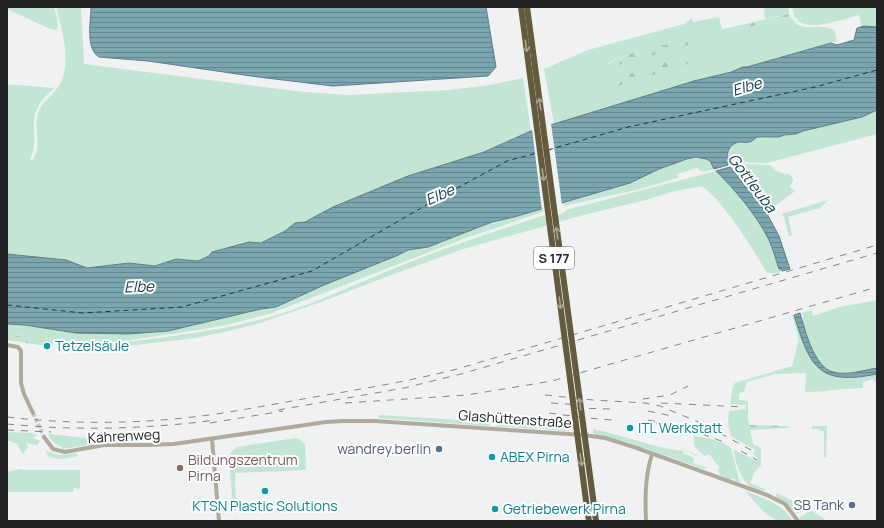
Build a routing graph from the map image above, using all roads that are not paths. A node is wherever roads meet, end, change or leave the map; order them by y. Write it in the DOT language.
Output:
graph roads {
  1 [pos="521,7"];
  2 [pos="527,7"];
  3 [pos="7,345"];
  4 [pos="33,412"];
  5 [pos="44,437"];
  6 [pos="212,439"];
  7 [pos="652,454"];
  8 [pos="219,521"];
  9 [pos="589,521"];
  10 [pos="596,521"];
  11 [pos="646,521"];
  12 [pos="798,521"];
  1 -- 9 [label="highway, S 177, one-way, bridge"];
  10 -- 2 [label="highway, S 177, one-way, bridge"];
  3 -- 4 [label="street"];
  5 -- 6 [label="street, Kahrenweg"];
  6 -- 7 [label="street, Glashüttenstraße"];
  6 -- 8 [label="street"];
  7 -- 11 [label="street"];
  7 -- 12 [label="street, Glashüttenstraße"];
}
